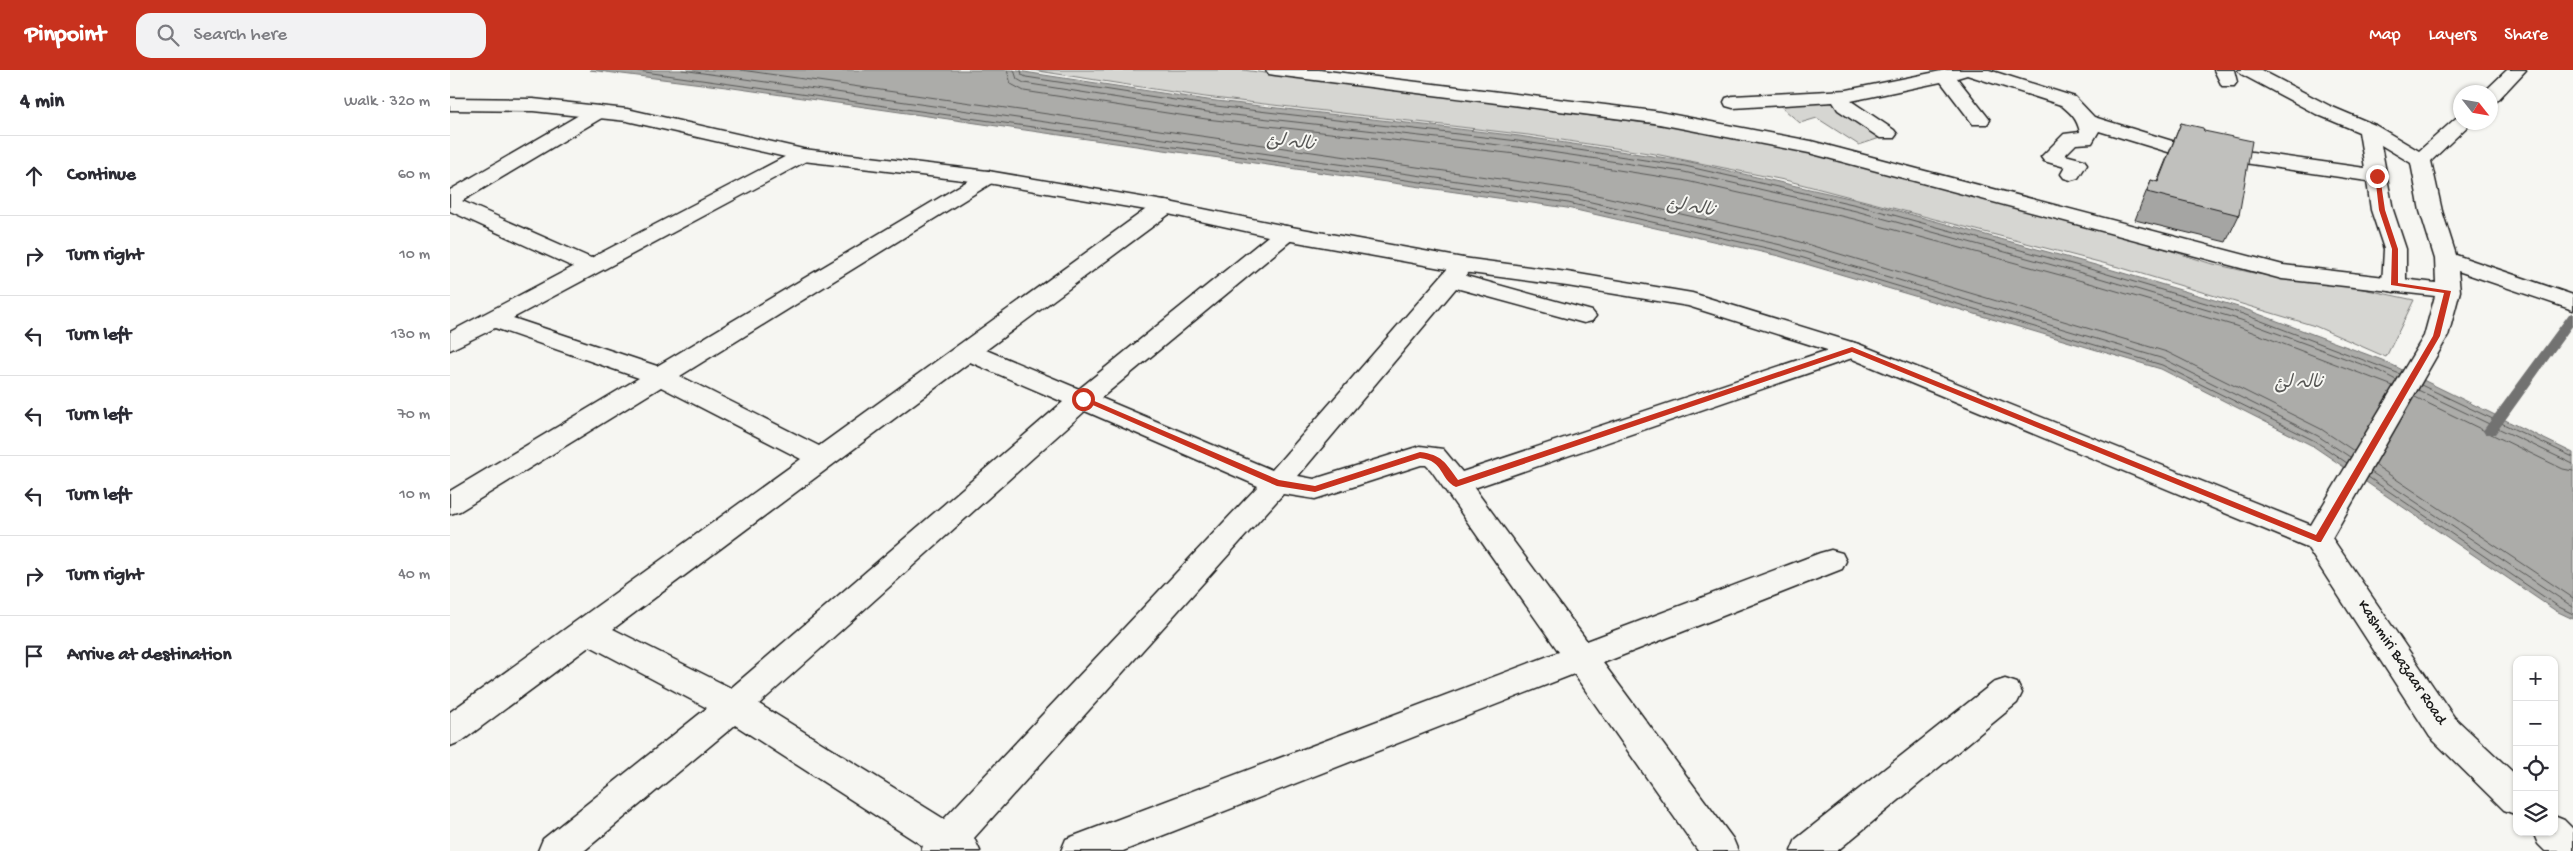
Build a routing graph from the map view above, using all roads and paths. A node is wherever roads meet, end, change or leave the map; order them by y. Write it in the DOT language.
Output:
graph roads {
  1 [pos="1275,70"];
  2 [pos="1910,70"];
  3 [pos="1972,70"];
  4 [pos="2517,70"];
  5 [pos="2254,71"];
  6 [pos="1955,73"];
  7 [pos="1926,80"];
  8 [pos="1806,88"];
  9 [pos="2498,89"];
  10 [pos="1833,97"];
  11 [pos="1733,102"];
  12 [pos="450,104"];
  13 [pos="2118,109"];
  14 [pos="598,112"];
  15 [pos="2086,119"];
  16 [pos="1980,120"];
  17 [pos="2368,129"];
  18 [pos="2454,130"];
  19 [pos="1887,134"];
  20 [pos="803,155"];
  21 [pos="2421,160"];
  22 [pos="2071,174"];
  23 [pos="2377,176"];
  24 [pos="988,177"];
  25 [pos="450,199"];
  26 [pos="450,204"];
  27 [pos="1164,207"];
  28 [pos="1286,233"];
  29 [pos="2446,259"];
  30 [pos="591,267"];
  31 [pos="1457,272"];
  32 [pos="2394,285"];
  33 [pos="2448,291"];
  34 [pos="2562,299"];
  35 [pos="1584,316"];
  36 [pos="492,319"];
  37 [pos="450,342"];
  38 [pos="1852,350"];
  39 [pos="968,351"];
  40 [pos="660,376"];
  41 [pos="1083,399"];
  42 [pos="821,458"];
  43 [pos="1277,483"];
  44 [pos="1456,484"];
  45 [pos="450,504"];
  46 [pos="2318,539"];
  47 [pos="1831,561"];
  48 [pos="587,630"];
  49 [pos="1581,658"];
  50 [pos="2005,693"];
  51 [pos="734,706"];
  52 [pos="450,731"];
  53 [pos="2513,795"];
  54 [pos="2555,836"];
  55 [pos="949,848"];
  56 [pos="556,851"];
  57 [pos="1079,851"];
  58 [pos="1720,851"];
  59 [pos="1809,851"];
  60 [pos="2570,851"];
  1 -- 32 [label="street"];
  2 -- 7 [label="street"];
  3 -- 15 [label="street"];
  4 -- 9 [label="street"];
  5 -- 17 [label="street"];
  6 -- 7 [label="street"];
  6 -- 16 [label="street"];
  7 -- 10 [label="street"];
  8 -- 10 [label="street"];
  10 -- 11 [label="street"];
  10 -- 19 [label="street"];
  12 -- 14 [label="street"];
  13 -- 15 [label="street"];
  14 -- 20 [label="street"];
  14 -- 25 [label="street"];
  15 -- 22 [label="street"];
  15 -- 23 [label="street"];
  17 -- 21 [label="street"];
  17 -- 23 [label="street"];
  18 -- 21 [label="street"];
  20 -- 24 [label="street"];
  20 -- 30 [label="street"];
  21 -- 29 [label="street"];
  23 -- 32 [label="street"];
  24 -- 27 [label="street"];
  24 -- 40 [label="street"];
  26 -- 30 [label="street"];
  27 -- 28 [label="street"];
  27 -- 39 [label="street"];
  28 -- 31 [label="street"];
  28 -- 41 [label="street"];
  29 -- 33 [label="street"];
  29 -- 34 [label="street"];
  30 -- 36 [label="street"];
  31 -- 35 [label="street"];
  31 -- 38 [label="street"];
  31 -- 43 [label="street"];
  32 -- 33 [label="street"];
  33 -- 46 [label="street"];
  36 -- 37 [label="street"];
  36 -- 40 [label="street"];
  38 -- 44 [label="street"];
  38 -- 46 [label="street"];
  39 -- 41 [label="street"];
  39 -- 42 [label="street"];
  40 -- 42 [label="street"];
  40 -- 45 [label="street"];
  41 -- 43 [label="street"];
  41 -- 51 [label="street"];
  42 -- 48 [label="street"];
  43 -- 44 [label="street"];
  43 -- 55 [label="street"];
  44 -- 49 [label="street"];
  46 -- 53 [label="street, Kashmiri Bazaar Road"];
  47 -- 49 [label="street"];
  48 -- 51 [label="street"];
  48 -- 52 [label="street"];
  49 -- 57 [label="street"];
  49 -- 58 [label="street"];
  50 -- 59 [label="street"];
  51 -- 55 [label="street"];
  51 -- 56 [label="street"];
  54 -- 60 [label="street"];
}
